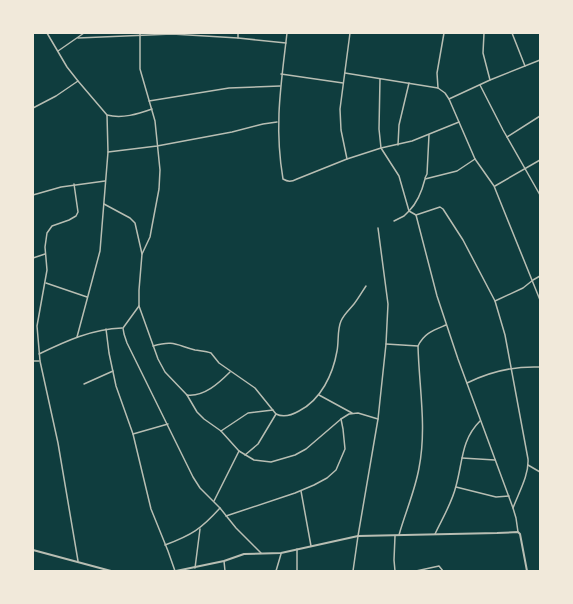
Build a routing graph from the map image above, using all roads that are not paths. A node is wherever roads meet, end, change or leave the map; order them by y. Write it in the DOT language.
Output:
graph roads {
  1 [pos="47,33"];
  2 [pos="84,33"];
  3 [pos="140,33"];
  4 [pos="172,33"];
  5 [pos="238,33"];
  6 [pos="288,33"];
  7 [pos="350,33"];
  8 [pos="444,33"];
  9 [pos="484,33"];
  10 [pos="512,33"];
  11 [pos="182,34"];
  12 [pos="204,34"];
  13 [pos="141,36"];
  14 [pos="78,38"];
  15 [pos="238,38"];
  16 [pos="286,43"];
  17 [pos="58,51"];
  18 [pos="540,60"];
  19 [pos="525,66"];
  20 [pos="345,73"];
  21 [pos="281,74"];
  22 [pos="380,79"];
  23 [pos="490,80"];
  24 [pos="78,81"];
  25 [pos="343,83"];
  26 [pos="409,83"];
  27 [pos="480,85"];
  28 [pos="280,86"];
  29 [pos="438,88"];
  30 [pos="449,99"];
  31 [pos="149,101"];
  32 [pos="33,108"];
  33 [pos="152,109"];
  34 [pos="106,115"];
  35 [pos="540,116"];
  36 [pos="278,122"];
  37 [pos="459,122"];
  38 [pos="429,135"];
  39 [pos="507,137"];
  40 [pos="398,145"];
  41 [pos="157,146"];
  42 [pos="381,148"];
  43 [pos="108,152"];
  44 [pos="347,159"];
  45 [pos="475,159"];
  46 [pos="540,160"];
  47 [pos="525,169"];
  48 [pos="425,179"];
  49 [pos="105,181"];
  50 [pos="74,184"];
  51 [pos="494,186"];
  52 [pos="33,195"];
  53 [pos="540,195"];
  54 [pos="104,204"];
  55 [pos="409,212"];
  56 [pos="416,215"];
  57 [pos="394,221"];
  58 [pos="378,228"];
  59 [pos="45,254"];
  60 [pos="142,254"];
  61 [pos="33,258"];
  62 [pos="540,276"];
  63 [pos="533,280"];
  64 [pos="46,283"];
  65 [pos="366,286"];
  66 [pos="88,297"];
  67 [pos="540,300"];
  68 [pos="495,301"];
  69 [pos="139,306"];
  70 [pos="446,325"];
  71 [pos="123,328"];
  72 [pos="106,329"];
  73 [pos="77,337"];
  74 [pos="386,344"];
  75 [pos="153,346"];
  76 [pos="418,346"];
  77 [pos="39,354"];
  78 [pos="33,361"];
  79 [pos="40,361"];
  80 [pos="540,366"];
  81 [pos="511,368"];
  82 [pos="113,371"];
  83 [pos="230,371"];
  84 [pos="467,383"];
  85 [pos="84,384"];
  86 [pos="319,395"];
  87 [pos="188,396"];
  88 [pos="273,410"];
  89 [pos="353,413"];
  90 [pos="276,414"];
  91 [pos="341,419"];
  92 [pos="378,419"];
  93 [pos="481,420"];
  94 [pos="168,424"];
  95 [pos="222,431"];
  96 [pos="133,434"];
  97 [pos="239,451"];
  98 [pos="245,455"];
  99 [pos="462,458"];
  100 [pos="495,460"];
  101 [pos="528,465"];
  102 [pos="540,472"];
  103 [pos="456,487"];
  104 [pos="301,491"];
  105 [pos="509,496"];
  106 [pos="214,501"];
  107 [pos="220,508"];
  108 [pos="513,508"];
  109 [pos="226,516"];
  110 [pos="200,529"];
  111 [pos="518,532"];
  112 [pos="435,534"];
  113 [pos="399,535"];
  114 [pos="358,536"];
  115 [pos="395,536"];
  116 [pos="165,545"];
  117 [pos="311,546"];
  118 [pos="33,550"];
  119 [pos="297,550"];
  120 [pos="262,553"];
  121 [pos="281,553"];
  122 [pos="78,561"];
  123 [pos="224,561"];
  124 [pos="195,568"];
  125 [pos="191,570"];
  126 [pos="110,571"];
  127 [pos="175,571"];
  128 [pos="225,571"];
  129 [pos="276,571"];
  130 [pos="297,571"];
  131 [pos="353,571"];
  132 [pos="395,571"];
  133 [pos="416,571"];
  134 [pos="443,571"];
  135 [pos="527,571"];
  1 -- 17 [label="street"];
  2 -- 14 [label="street"];
  3 -- 13 [label="street"];
  4 -- 11 [label="street"];
  4 -- 13 [label="street"];
  5 -- 15 [label="street"];
  6 -- 16 [label="street"];
  7 -- 20 [label="street"];
  8 -- 29 [label="street"];
  9 -- 23 [label="street"];
  10 -- 19 [label="street"];
  11 -- 12 [label="street"];
  12 -- 15 [label="street"];
  13 -- 14 [label="street"];
  13 -- 31 [label="street"];
  14 -- 17 [label="street"];
  15 -- 16 [label="street"];
  16 -- 21 [label="street"];
  17 -- 24 [label="street"];
  18 -- 19 [label="street"];
  19 -- 23 [label="street"];
  20 -- 22 [label="street"];
  20 -- 25 [label="street"];
  21 -- 25 [label="street"];
  21 -- 28 [label="street"];
  22 -- 26 [label="street"];
  22 -- 42 [label="street"];
  23 -- 27 [label="street"];
  24 -- 32 [label="street"];
  24 -- 34 [label="street"];
  25 -- 44 [label="street"];
  26 -- 29 [label="street"];
  26 -- 40 [label="street"];
  27 -- 30 [label="street"];
  27 -- 39 [label="street"];
  28 -- 31 [label="street"];
  28 -- 36 [label="street"];
  29 -- 30 [label="street"];
  30 -- 37 [label="street"];
  31 -- 33 [label="street"];
  33 -- 34 [label="street"];
  33 -- 41 [label="street"];
  34 -- 43 [label="street"];
  35 -- 39 [label="street"];
  36 -- 41 [label="street"];
  36 -- 44 [label="street"];
  37 -- 38 [label="street"];
  37 -- 45 [label="street"];
  38 -- 40 [label="street"];
  38 -- 48 [label="street"];
  39 -- 47 [label="street"];
  40 -- 42 [label="street"];
  41 -- 43 [label="street"];
  41 -- 60 [label="street"];
  42 -- 44 [label="street"];
  42 -- 55 [label="street"];
  43 -- 49 [label="street"];
  45 -- 48 [label="street"];
  45 -- 51 [label="street"];
  46 -- 47 [label="street"];
  47 -- 51 [label="street"];
  47 -- 53 [label="street"];
  48 -- 55 [label="street"];
  49 -- 50 [label="street"];
  49 -- 54 [label="street"];
  50 -- 52 [label="street"];
  50 -- 59 [label="street"];
  51 -- 63 [label="street"];
  54 -- 60 [label="street"];
  54 -- 66 [label="street"];
  55 -- 56 [label="street"];
  55 -- 57 [label="street"];
  56 -- 68 [label="street"];
  56 -- 70 [label="street"];
  58 -- 74 [label="street"];
  59 -- 61 [label="street"];
  59 -- 64 [label="street"];
  60 -- 69 [label="street"];
  62 -- 63 [label="street"];
  63 -- 67 [label="street"];
  63 -- 68 [label="street"];
  64 -- 66 [label="street"];
  64 -- 77 [label="street"];
  65 -- 86 [label="street"];
  66 -- 73 [label="street"];
  68 -- 81 [label="street"];
  69 -- 71 [label="street"];
  69 -- 75 [label="street"];
  70 -- 76 [label="street"];
  70 -- 84 [label="street"];
  71 -- 72 [label="street"];
  71 -- 94 [label="street"];
  72 -- 73 [label="street"];
  72 -- 82 [label="street"];
  73 -- 77 [label="street"];
  74 -- 76 [label="street"];
  74 -- 92 [label="street"];
  75 -- 83 [label="street"];
  75 -- 87 [label="street"];
  76 -- 113 [label="street"];
  77 -- 79 [label="street"];
  78 -- 79 [label="street"];
  79 -- 122 [label="street"];
  80 -- 81 [label="street"];
  81 -- 84 [label="street"];
  81 -- 101 [label="street"];
  82 -- 85 [label="street"];
  82 -- 96 [label="street"];
  83 -- 87 [label="street"];
  83 -- 88 [label="street"];
  84 -- 93 [label="street"];
  86 -- 89 [label="street"];
  86 -- 90 [label="street"];
  87 -- 95 [label="street"];
  88 -- 90 [label="street"];
  88 -- 95 [label="street"];
  89 -- 91 [label="street"];
  89 -- 92 [label="street"];
  90 -- 98 [label="street"];
  91 -- 98 [label="street"];
  91 -- 104 [label="street"];
  92 -- 114 [label="street"];
  93 -- 99 [label="street"];
  93 -- 100 [label="street"];
  94 -- 96 [label="street"];
  94 -- 106 [label="street"];
  95 -- 97 [label="street"];
  96 -- 116 [label="street"];
  97 -- 98 [label="street"];
  97 -- 106 [label="street"];
  99 -- 100 [label="street"];
  99 -- 103 [label="street"];
  100 -- 105 [label="street"];
  101 -- 102 [label="street"];
  101 -- 108 [label="street"];
  103 -- 105 [label="street"];
  103 -- 112 [label="street"];
  104 -- 109 [label="street"];
  104 -- 117 [label="street"];
  105 -- 108 [label="street"];
  106 -- 107 [label="street"];
  107 -- 109 [label="street"];
  107 -- 110 [label="street"];
  108 -- 111 [label="street"];
  109 -- 120 [label="street"];
  110 -- 116 [label="street"];
  110 -- 124 [label="street"];
  111 -- 112 [label="street"];
  111 -- 135 [label="street"];
  112 -- 113 [label="street"];
  113 -- 115 [label="street"];
  114 -- 115 [label="street"];
  114 -- 117 [label="street"];
  114 -- 131 [label="street"];
  115 -- 132 [label="street"];
  116 -- 127 [label="street"];
  117 -- 119 [label="street"];
  118 -- 122 [label="street"];
  119 -- 121 [label="street"];
  119 -- 130 [label="street"];
  120 -- 121 [label="street"];
  120 -- 123 [label="street"];
  121 -- 129 [label="street"];
  122 -- 126 [label="street"];
  123 -- 124 [label="street"];
  123 -- 128 [label="street"];
  124 -- 125 [label="street"];
  125 -- 127 [label="street"];
  133 -- 134 [label="street"];
}
